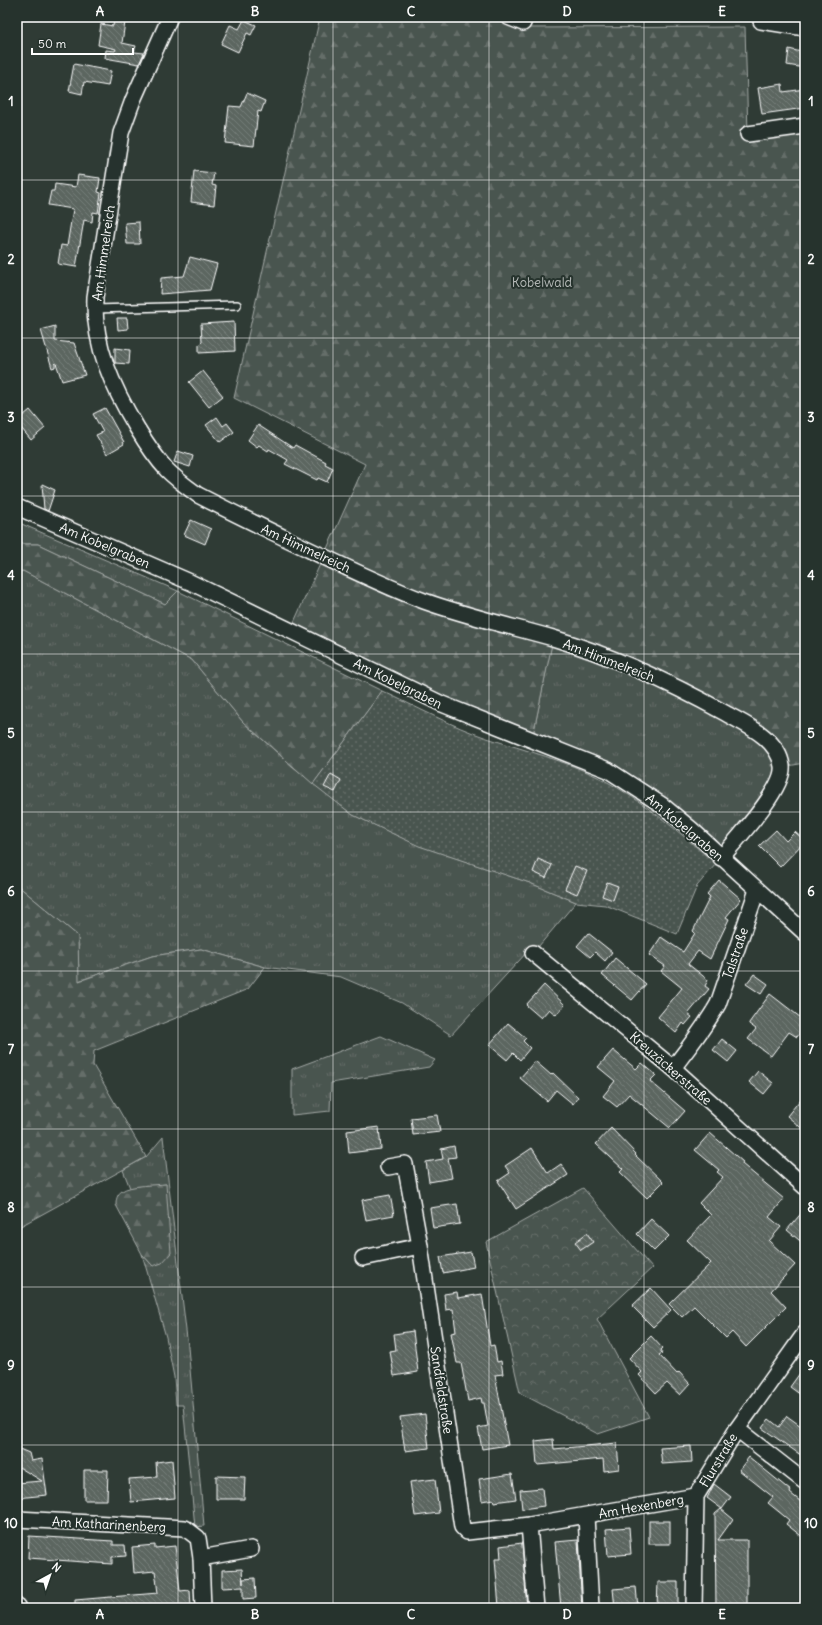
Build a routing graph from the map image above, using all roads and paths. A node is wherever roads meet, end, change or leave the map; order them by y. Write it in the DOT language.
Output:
graph roads {
  1 [pos="170,17"];
  2 [pos="508,17"];
  3 [pos="761,21"];
  4 [pos="523,23"];
  5 [pos="805,28"];
  6 [pos="805,126"];
  7 [pos="748,134"];
  8 [pos="237,305"];
  9 [pos="94,309"];
  10 [pos="17,507"];
  11 [pos="721,858"];
  12 [pos="757,890"];
  13 [pos="805,933"];
  14 [pos="533,953"];
  15 [pos="673,1068"];
  16 [pos="388,1167"];
  17 [pos="805,1187"];
  18 [pos="420,1246"];
  19 [pos="363,1258"];
  20 [pos="805,1333"];
  21 [pos="737,1429"];
  22 [pos="805,1482"];
  23 [pos="696,1496"];
  24 [pos="586,1516"];
  25 [pos="17,1519"];
  26 [pos="528,1525"];
  27 [pos="467,1532"];
  28 [pos="251,1549"];
  29 [pos="201,1558"];
  30 [pos="204,1608"];
  31 [pos="536,1608"];
  32 [pos="591,1608"];
  33 [pos="694,1608"];
  1 -- 9 [label="street, Am Himmelreich"];
  2 -- 4 [label="street"];
  3 -- 5 [label="street"];
  6 -- 7 [label="street"];
  8 -- 9 [label="lane"];
  9 -- 11 [label="street, Am Himmelreich"];
  10 -- 11 [label="street, Am Kobelgraben"];
  11 -- 12 [label="street, Am Kobelgraben"];
  12 -- 13 [label="street"];
  12 -- 15 [label="street, Talstraße"];
  14 -- 15 [label="street, Kreuzäckerstraße"];
  15 -- 17 [label="street, Kreuzäckerstraße"];
  16 -- 18 [label="street, Sandfeldstraße"];
  18 -- 19 [label="street"];
  18 -- 27 [label="street, Sandfeldstraße"];
  20 -- 21 [label="street, Flurstraße"];
  21 -- 22 [label="street"];
  21 -- 23 [label="street, Flurstraße"];
  23 -- 24 [label="street, Am Hexenberg"];
  23 -- 33 [label="street, Flurstraße"];
  24 -- 26 [label="street, Am Hexenberg"];
  24 -- 32 [label="street, Am Hexenberg"];
  25 -- 29 [label="street, Am Katharinenberg"];
  26 -- 27 [label="street, Am Hexenberg"];
  26 -- 31 [label="street"];
  28 -- 29 [label="street"];
  29 -- 30 [label="street"];
}
